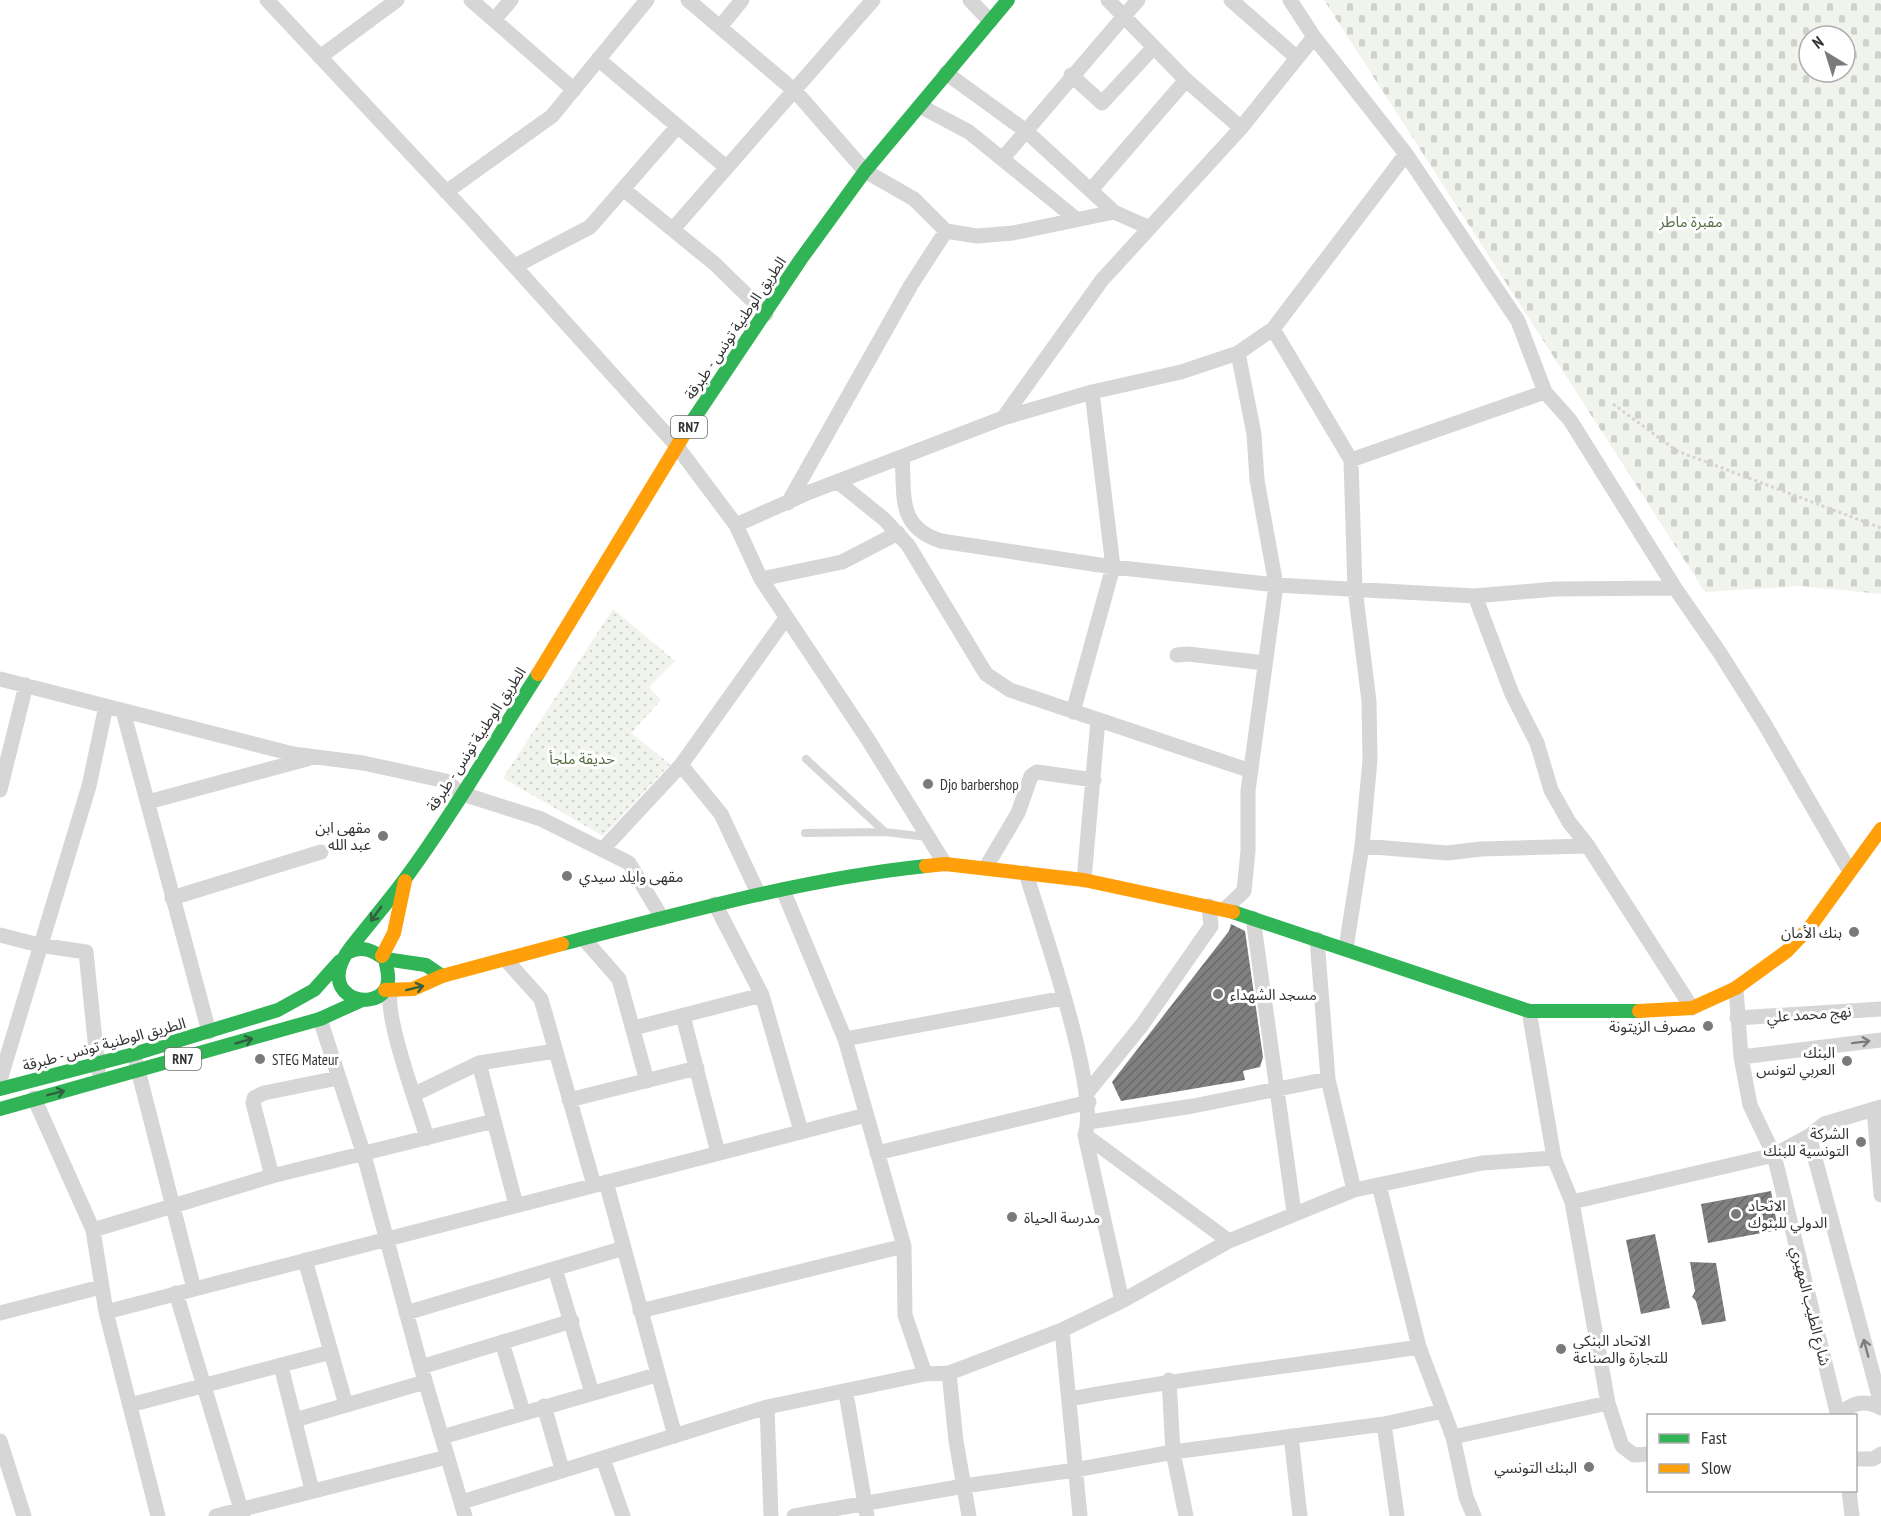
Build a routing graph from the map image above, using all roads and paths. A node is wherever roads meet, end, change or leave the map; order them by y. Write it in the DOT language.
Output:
graph roads {
  1 [pos="398,0"];
  2 [pos="471,0"];
  3 [pos="511,0"];
  4 [pos="647,0"];
  5 [pos="688,0"];
  6 [pos="742,0"];
  7 [pos="873,0"];
  8 [pos="970,0"];
  9 [pos="1008,0"];
  10 [pos="1108,0"];
  11 [pos="1138,0"];
  12 [pos="1231,0"];
  13 [pos="1290,0"];
  14 [pos="274,2"];
  15 [pos="1124,15"];
  16 [pos="494,20"];
  17 [pos="990,21"];
  18 [pos="720,27"];
  19 [pos="1314,38"];
  20 [pos="1153,48"];
  21 [pos="320,57"];
  22 [pos="1296,57"];
  23 [pos="597,59"];
  24 [pos="946,73"];
  25 [pos="1071,75"];
  26 [pos="1186,80"];
  27 [pos="574,90"];
  28 [pos="796,92"];
  29 [pos="920,106"];
  30 [pos="677,127"];
  31 [pos="1241,128"];
  32 [pos="1026,131"];
  33 [pos="1406,153"];
  34 [pos="1003,158"];
  35 [pos="726,167"];
  36 [pos="865,171"];
  37 [pos="623,189"];
  38 [pos="1091,190"];
  39 [pos="446,192"];
  40 [pos="1114,212"];
  41 [pos="1075,218"];
  42 [pos="1150,228"];
  43 [pos="673,229"];
  44 [pos="946,231"];
  45 [pos="515,266"];
  46 [pos="766,314"];
  47 [pos="1272,329"];
  48 [pos="1238,353"];
  49 [pos="1092,392"];
  50 [pos="1545,392"];
  51 [pos="1612,404"];
  52 [pos="1003,418"];
  53 [pos="676,445"];
  54 [pos="902,458"];
  55 [pos="1351,460"];
  56 [pos="838,482"];
  57 [pos="788,504"];
  58 [pos="736,525"];
  59 [pos="1881,528"];
  60 [pos="921,534"];
  61 [pos="903,539"];
  62 [pos="1113,567"];
  63 [pos="761,579"];
  64 [pos="1276,585"];
  65 [pos="1675,588"];
  66 [pos="1355,589"];
  67 [pos="1475,596"];
  68 [pos="786,618"];
  69 [pos="1177,656"];
  70 [pos="1265,663"];
  71 [pos="0,679"];
  72 [pos="26,685"];
  73 [pos="106,706"];
  74 [pos="123,711"];
  75 [pos="1073,712"];
  76 [pos="1098,720"];
  77 [pos="315,757"];
  78 [pos="806,759"];
  79 [pos="681,765"];
  80 [pos="1251,771"];
  81 [pos="1094,780"];
  82 [pos="0,790"];
  83 [pos="459,793"];
  84 [pos="148,802"];
  85 [pos="1881,829"];
  86 [pos="885,832"];
  87 [pos="805,833"];
  88 [pos="929,837"];
  89 [pos="1362,846"];
  90 [pos="1588,846"];
  91 [pos="603,849"];
  92 [pos="321,852"];
  93 [pos="945,864"];
  94 [pos="987,867"];
  95 [pos="1849,870"];
  96 [pos="1026,873"];
  97 [pos="406,878"];
  98 [pos="1084,880"];
  99 [pos="783,890"];
  100 [pos="759,895"];
  101 [pos="172,898"];
  102 [pos="715,904"];
  103 [pos="1209,906"];
  104 [pos="1225,909"];
  105 [pos="662,918"];
  106 [pos="1253,918"];
  107 [pos="0,935"];
  108 [pos="584,939"];
  109 [pos="1317,939"];
  110 [pos="39,945"];
  111 [pos="1346,948"];
  112 [pos="344,957"];
  113 [pos="384,958"];
  114 [pos="506,960"];
  115 [pos="442,976"];
  116 [pos="1736,988"];
  117 [pos="388,990"];
  118 [pos="762,995"];
  119 [pos="1064,998"];
  120 [pos="362,1000"];
  121 [pos="1692,1008"];
  122 [pos="1881,1009"];
  123 [pos="1529,1011"];
  124 [pos="683,1016"];
  125 [pos="1737,1018"];
  126 [pos="320,1019"];
  127 [pos="634,1028"];
  128 [pos="209,1032"];
  129 [pos="844,1040"];
  130 [pos="1881,1040"];
  131 [pos="555,1051"];
  132 [pos="134,1054"];
  133 [pos="1741,1057"];
  134 [pos="97,1063"];
  135 [pos="478,1063"];
  136 [pos="697,1068"];
  137 [pos="138,1072"];
  138 [pos="338,1078"];
  139 [pos="0,1080"];
  140 [pos="1328,1080"];
  141 [pos="647,1081"];
  142 [pos="100,1082"];
  143 [pos="0,1089"];
  144 [pos="1277,1090"];
  145 [pos="415,1094"];
  146 [pos="34,1098"];
  147 [pos="1088,1098"];
  148 [pos="569,1100"];
  149 [pos="1877,1108"];
  150 [pos="0,1109"];
  151 [pos="866,1115"];
  152 [pos="494,1121"];
  153 [pos="1087,1129"];
  154 [pos="801,1131"];
  155 [pos="1809,1136"];
  156 [pos="427,1138"];
  157 [pos="718,1153"];
  158 [pos="877,1153"];
  159 [pos="364,1155"];
  160 [pos="1774,1155"];
  161 [pos="1554,1158"];
  162 [pos="1880,1160"];
  163 [pos="272,1176"];
  164 [pos="600,1184"];
  165 [pos="1379,1185"];
  166 [pos="1354,1190"];
  167 [pos="1881,1195"];
  168 [pos="1572,1202"];
  169 [pos="516,1205"];
  170 [pos="173,1206"];
  171 [pos="1294,1212"];
  172 [pos="93,1230"];
  173 [pos="386,1239"];
  174 [pos="1229,1241"];
  175 [pos="904,1246"];
  176 [pos="624,1248"];
  177 [pos="305,1260"];
  178 [pos="555,1269"];
  179 [pos="101,1287"];
  180 [pos="194,1288"];
  181 [pos="176,1293"];
  182 [pos="1122,1301"];
  183 [pos="106,1311"];
  184 [pos="640,1311"];
  185 [pos="0,1313"];
  186 [pos="406,1313"];
  187 [pos="572,1321"];
  188 [pos="1062,1330"];
  189 [pos="502,1342"];
  190 [pos="1419,1347"];
  191 [pos="332,1352"];
  192 [pos="281,1366"];
  193 [pos="421,1367"];
  194 [pos="949,1373"];
  195 [pos="926,1374"];
  196 [pos="656,1375"];
  197 [pos="1169,1380"];
  198 [pos="425,1382"];
  199 [pos="202,1386"];
  200 [pos="592,1393"];
  201 [pos="846,1393"];
  202 [pos="1070,1399"];
  203 [pos="1608,1403"];
  204 [pos="130,1405"];
  205 [pos="346,1405"];
  206 [pos="544,1406"];
  207 [pos="1881,1406"];
  208 [pos="767,1407"];
  209 [pos="1443,1411"];
  210 [pos="523,1412"];
  211 [pos="1838,1414"];
  212 [pos="1840,1414"];
  213 [pos="295,1420"];
  214 [pos="1384,1424"];
  215 [pos="675,1436"];
  216 [pos="1291,1436"];
  217 [pos="442,1437"];
  218 [pos="1453,1437"];
  219 [pos="0,1441"];
  220 [pos="1173,1452"];
  221 [pos="1881,1454"];
  222 [pos="1647,1455"];
  223 [pos="447,1457"];
  224 [pos="603,1459"];
  225 [pos="1857,1459"];
  226 [pos="562,1469"];
  227 [pos="1075,1470"];
  228 [pos="5,1474"];
  229 [pos="964,1486"];
  230 [pos="312,1490"];
  231 [pos="1849,1492"];
  232 [pos="463,1509"];
  233 [pos="866,1510"];
  234 [pos="242,1512"];
  235 [pos="24,1516"];
  236 [pos="158,1516"];
  237 [pos="216,1516"];
  238 [pos="623,1516"];
  239 [pos="771,1516"];
  240 [pos="794,1516"];
  241 [pos="969,1516"];
  242 [pos="1080,1516"];
  243 [pos="1186,1516"];
  244 [pos="1300,1516"];
  245 [pos="1397,1516"];
  246 [pos="1474,1516"];
  247 [pos="1852,1516"];
  1 -- 21 [label="street"];
  2 -- 16 [label="street"];
  3 -- 16 [label="street"];
  4 -- 23 [label="street"];
  5 -- 18 [label="street"];
  6 -- 18 [label="street"];
  7 -- 28 [label="street"];
  8 -- 17 [label="street"];
  9 -- 17 [label="main road, الطريق الوطنية تونس - طبرقة / RN7"];
  10 -- 15 [label="street"];
  11 -- 15 [label="street"];
  12 -- 22 [label="street"];
  13 -- 19 [label="street"];
  14 -- 21 [label="street"];
  15 -- 20 [label="street"];
  15 -- 25 [label="street"];
  16 -- 27 [label="street"];
  17 -- 24 [label="main road, الطريق الوطنية تونس - طبرقة / RN7"];
  18 -- 28 [label="street"];
  19 -- 22 [label="street"];
  19 -- 33 [label="street"];
  20 -- 25 [label="street"];
  20 -- 26 [label="street"];
  21 -- 39 [label="street"];
  22 -- 31 [label="street"];
  23 -- 27 [label="street"];
  23 -- 30 [label="street"];
  24 -- 29 [label="main road, الطريق الوطنية تونس - طبرقة / RN7"];
  24 -- 32 [label="street"];
  25 -- 32 [label="street"];
  26 -- 31 [label="street"];
  26 -- 38 [label="street"];
  27 -- 39 [label="street"];
  28 -- 35 [label="street"];
  28 -- 36 [label="street"];
  29 -- 34 [label="street"];
  29 -- 36 [label="main road, الطريق الوطنية تونس - طبرقة / RN7"];
  30 -- 35 [label="street"];
  30 -- 37 [label="street"];
  31 -- 42 [label="street"];
  32 -- 34 [label="street"];
  32 -- 38 [label="street"];
  33 -- 47 [label="street"];
  33 -- 50 [label="street"];
  34 -- 41 [label="street"];
  35 -- 43 [label="street"];
  36 -- 44 [label="street"];
  36 -- 46 [label="main road, الطريق الوطنية تونس - طبرقة / RN7"];
  37 -- 43 [label="street"];
  37 -- 45 [label="street"];
  38 -- 40 [label="street"];
  39 -- 45 [label="street"];
  40 -- 41 [label="street"];
  40 -- 42 [label="street"];
  41 -- 44 [label="street"];
  42 -- 52 [label="street"];
  43 -- 46 [label="street"];
  44 -- 57 [label="street"];
  45 -- 53 [label="street"];
  46 -- 53 [label="main road, الطريق الوطنية تونس - طبرقة / RN7"];
  47 -- 48 [label="street"];
  47 -- 55 [label="street"];
  48 -- 49 [label="street"];
  48 -- 64 [label="street"];
  49 -- 52 [label="street"];
  49 -- 62 [label="street"];
  50 -- 55 [label="street"];
  50 -- 65 [label="street"];
  51 -- 59 [label="path"];
  52 -- 54 [label="street"];
  53 -- 58 [label="street"];
  53 -- 83 [label="main road, الطريق الوطنية تونس - طبرقة / RN7"];
  54 -- 56 [label="street"];
  54 -- 60 [label="street"];
  55 -- 66 [label="street"];
  56 -- 57 [label="street"];
  56 -- 61 [label="street"];
  57 -- 58 [label="street"];
  58 -- 63 [label="street"];
  60 -- 61 [label="street"];
  60 -- 62 [label="street"];
  61 -- 63 [label="street"];
  61 -- 75 [label="street"];
  62 -- 64 [label="street"];
  62 -- 75 [label="street"];
  63 -- 68 [label="street"];
  64 -- 66 [label="street"];
  64 -- 70 [label="street"];
  65 -- 67 [label="street"];
  65 -- 95 [label="street"];
  66 -- 67 [label="street"];
  66 -- 89 [label="street"];
  67 -- 90 [label="street"];
  68 -- 79 [label="street"];
  68 -- 88 [label="street"];
  69 -- 70 [label="street"];
  70 -- 80 [label="street"];
  71 -- 72 [label="street"];
  72 -- 73 [label="street"];
  72 -- 82 [label="street"];
  73 -- 74 [label="street"];
  73 -- 110 [label="street"];
  74 -- 77 [label="street"];
  74 -- 84 [label="street"];
  75 -- 76 [label="street"];
  76 -- 80 [label="street"];
  76 -- 81 [label="street"];
  77 -- 83 [label="street"];
  77 -- 84 [label="street"];
  78 -- 86 [label="lane"];
  79 -- 91 [label="street"];
  79 -- 100 [label="street"];
  80 -- 104 [label="street"];
  81 -- 94 [label="street"];
  81 -- 98 [label="street"];
  83 -- 91 [label="street"];
  83 -- 97 [label="main road, الطريق الوطنية تونس - طبرقة / RN7"];
  84 -- 101 [label="street"];
  85 -- 95 [label="main road"];
  86 -- 87 [label="lane"];
  86 -- 88 [label="lane"];
  88 -- 93 [label="street"];
  89 -- 90 [label="street"];
  89 -- 111 [label="street"];
  90 -- 121 [label="street"];
  91 -- 105 [label="street"];
  92 -- 101 [label="street"];
  93 -- 94 [label="main road"];
  93 -- 99 [label="main road"];
  94 -- 96 [label="main road"];
  95 -- 116 [label="main road"];
  96 -- 98 [label="main road"];
  96 -- 119 [label="street"];
  97 -- 112 [label="main road, الطريق الوطنية تونس - طبرقة / RN7, one-way"];
  97 -- 113 [label="main road, الطريق الوطنية تونس - طبرقة / RN7"];
  98 -- 103 [label="main road"];
  99 -- 100 [label="main road"];
  99 -- 129 [label="street"];
  100 -- 102 [label="main road"];
  101 -- 128 [label="street"];
  102 -- 105 [label="main road"];
  102 -- 118 [label="street"];
  103 -- 104 [label="main road"];
  103 -- 147 [label="street"];
  104 -- 106 [label="main road"];
  105 -- 108 [label="main road"];
  106 -- 109 [label="main road"];
  106 -- 144 [label="street"];
  107 -- 110 [label="street"];
  108 -- 114 [label="main road"];
  108 -- 127 [label="street"];
  109 -- 111 [label="main road"];
  109 -- 140 [label="street"];
  110 -- 134 [label="street"];
  110 -- 139 [label="street"];
  111 -- 123 [label="main road"];
  112 -- 113 [label="main road"];
  112 -- 120 [label="main road"];
  112 -- 128 [label="main road, الطريق الوطنية تونس - طبرقة / RN7"];
  113 -- 115 [label="main road"];
  113 -- 117 [label="main road, RN7"];
  114 -- 115 [label="main road"];
  114 -- 131 [label="street"];
  117 -- 115 [label="main road, one-way"];
  116 -- 121 [label="main road"];
  116 -- 125 [label="street, شارع الطيب المهيري"];
  117 -- 120 [label="main road, RN7"];
  117 -- 145 [label="street"];
  118 -- 124 [label="street"];
  118 -- 154 [label="street"];
  119 -- 129 [label="street"];
  119 -- 147 [label="street"];
  120 -- 126 [label="main road, RN7"];
  121 -- 123 [label="main road"];
  122 -- 125 [label="street, نهج محمد علي"];
  123 -- 161 [label="street"];
  124 -- 127 [label="street"];
  124 -- 136 [label="street"];
  125 -- 133 [label="street, شارع الطيب المهيري"];
  137 -- 126 [label="main road, RN7, one-way"];
  126 -- 138 [label="street"];
  127 -- 141 [label="street"];
  128 -- 132 [label="main road, الطريق الوطنية تونس - طبرقة / RN7"];
  129 -- 151 [label="street"];
  133 -- 130 [label="street, one-way"];
  131 -- 135 [label="street"];
  131 -- 148 [label="street"];
  132 -- 134 [label="main road, الطريق الوطنية تونس - طبرقة / RN7"];
  132 -- 137 [label="street"];
  133 -- 160 [label="street, شارع الطيب المهيري"];
  134 -- 142 [label="street"];
  134 -- 143 [label="main road, الطريق الوطنية تونس - طبرقة / RN7"];
  135 -- 145 [label="street"];
  135 -- 152 [label="street"];
  136 -- 141 [label="street"];
  136 -- 157 [label="street"];
  137 -- 142 [label="main road, RN7"];
  137 -- 170 [label="street"];
  138 -- 159 [label="street"];
  138 -- 163 [label="street"];
  140 -- 144 [label="street"];
  140 -- 166 [label="street"];
  141 -- 148 [label="street"];
  146 -- 142 [label="main road, RN7, one-way"];
  144 -- 153 [label="street"];
  144 -- 171 [label="street"];
  145 -- 156 [label="street"];
  146 -- 150 [label="main road, RN7"];
  146 -- 172 [label="street"];
  147 -- 153 [label="street"];
  147 -- 158 [label="street"];
  148 -- 164 [label="street"];
  149 -- 155 [label="street"];
  149 -- 162 [label="street"];
  151 -- 154 [label="street"];
  151 -- 158 [label="street"];
  152 -- 156 [label="street"];
  152 -- 169 [label="street"];
  153 -- 174 [label="street"];
  153 -- 182 [label="street"];
  154 -- 157 [label="street"];
  155 -- 160 [label="street"];
  207 -- 155 [label="street, one-way"];
  156 -- 159 [label="street"];
  157 -- 164 [label="street"];
  158 -- 175 [label="street"];
  159 -- 163 [label="street"];
  159 -- 173 [label="street"];
  160 -- 168 [label="street"];
  160 -- 211 [label="street, شارع الطيب المهيري"];
  161 -- 165 [label="street"];
  161 -- 168 [label="street"];
  162 -- 167 [label="street"];
  163 -- 170 [label="street"];
  164 -- 169 [label="street"];
  164 -- 176 [label="street"];
  165 -- 166 [label="street"];
  165 -- 190 [label="street"];
  166 -- 171 [label="street"];
  168 -- 203 [label="street"];
  169 -- 173 [label="street"];
  170 -- 172 [label="street"];
  170 -- 180 [label="street"];
  171 -- 174 [label="street"];
  172 -- 179 [label="street"];
  173 -- 177 [label="street"];
  173 -- 186 [label="street"];
  174 -- 182 [label="street"];
  175 -- 184 [label="street"];
  175 -- 195 [label="street"];
  176 -- 178 [label="street"];
  176 -- 184 [label="street"];
  177 -- 180 [label="street"];
  177 -- 191 [label="street"];
  178 -- 186 [label="street"];
  178 -- 187 [label="street"];
  179 -- 183 [label="street"];
  179 -- 185 [label="street"];
  180 -- 181 [label="street"];
  181 -- 183 [label="street"];
  181 -- 199 [label="street"];
  182 -- 188 [label="street"];
  183 -- 204 [label="street"];
  184 -- 196 [label="street"];
  186 -- 193 [label="street"];
  187 -- 189 [label="street"];
  187 -- 200 [label="street"];
  188 -- 194 [label="street"];
  188 -- 202 [label="street"];
  189 -- 193 [label="street"];
  189 -- 210 [label="street"];
  190 -- 197 [label="street"];
  190 -- 209 [label="street"];
  191 -- 192 [label="street"];
  191 -- 205 [label="street"];
  192 -- 199 [label="street"];
  192 -- 213 [label="street"];
  193 -- 198 [label="street"];
  194 -- 195 [label="street"];
  194 -- 229 [label="street"];
  195 -- 201 [label="street"];
  196 -- 200 [label="street"];
  196 -- 215 [label="street"];
  197 -- 202 [label="street"];
  197 -- 220 [label="street"];
  198 -- 205 [label="street"];
  198 -- 217 [label="street"];
  199 -- 204 [label="street"];
  199 -- 234 [label="street"];
  200 -- 206 [label="street"];
  201 -- 208 [label="street"];
  201 -- 233 [label="street"];
  202 -- 227 [label="street"];
  203 -- 218 [label="street"];
  203 -- 222 [label="street"];
  204 -- 236 [label="street"];
  205 -- 213 [label="street"];
  206 -- 210 [label="street"];
  206 -- 226 [label="street"];
  207 -- 212 [label="street"];
  208 -- 215 [label="street"];
  208 -- 239 [label="street"];
  209 -- 214 [label="street"];
  209 -- 218 [label="street"];
  210 -- 217 [label="street"];
  213 -- 230 [label="street"];
  214 -- 216 [label="street"];
  214 -- 245 [label="street"];
  215 -- 224 [label="street"];
  216 -- 220 [label="street"];
  216 -- 244 [label="street"];
  217 -- 223 [label="street"];
  218 -- 246 [label="street"];
  219 -- 228 [label="street"];
  220 -- 227 [label="street"];
  220 -- 243 [label="street"];
  221 -- 225 [label="street"];
  223 -- 230 [label="street"];
  223 -- 232 [label="street"];
  224 -- 226 [label="street"];
  224 -- 238 [label="street"];
  226 -- 232 [label="street"];
  227 -- 229 [label="street"];
  227 -- 242 [label="street"];
  228 -- 235 [label="street"];
  229 -- 233 [label="street"];
  229 -- 241 [label="street"];
  230 -- 234 [label="street"];
  231 -- 247 [label="street"];
  233 -- 240 [label="street"];
  234 -- 237 [label="street"];
}
